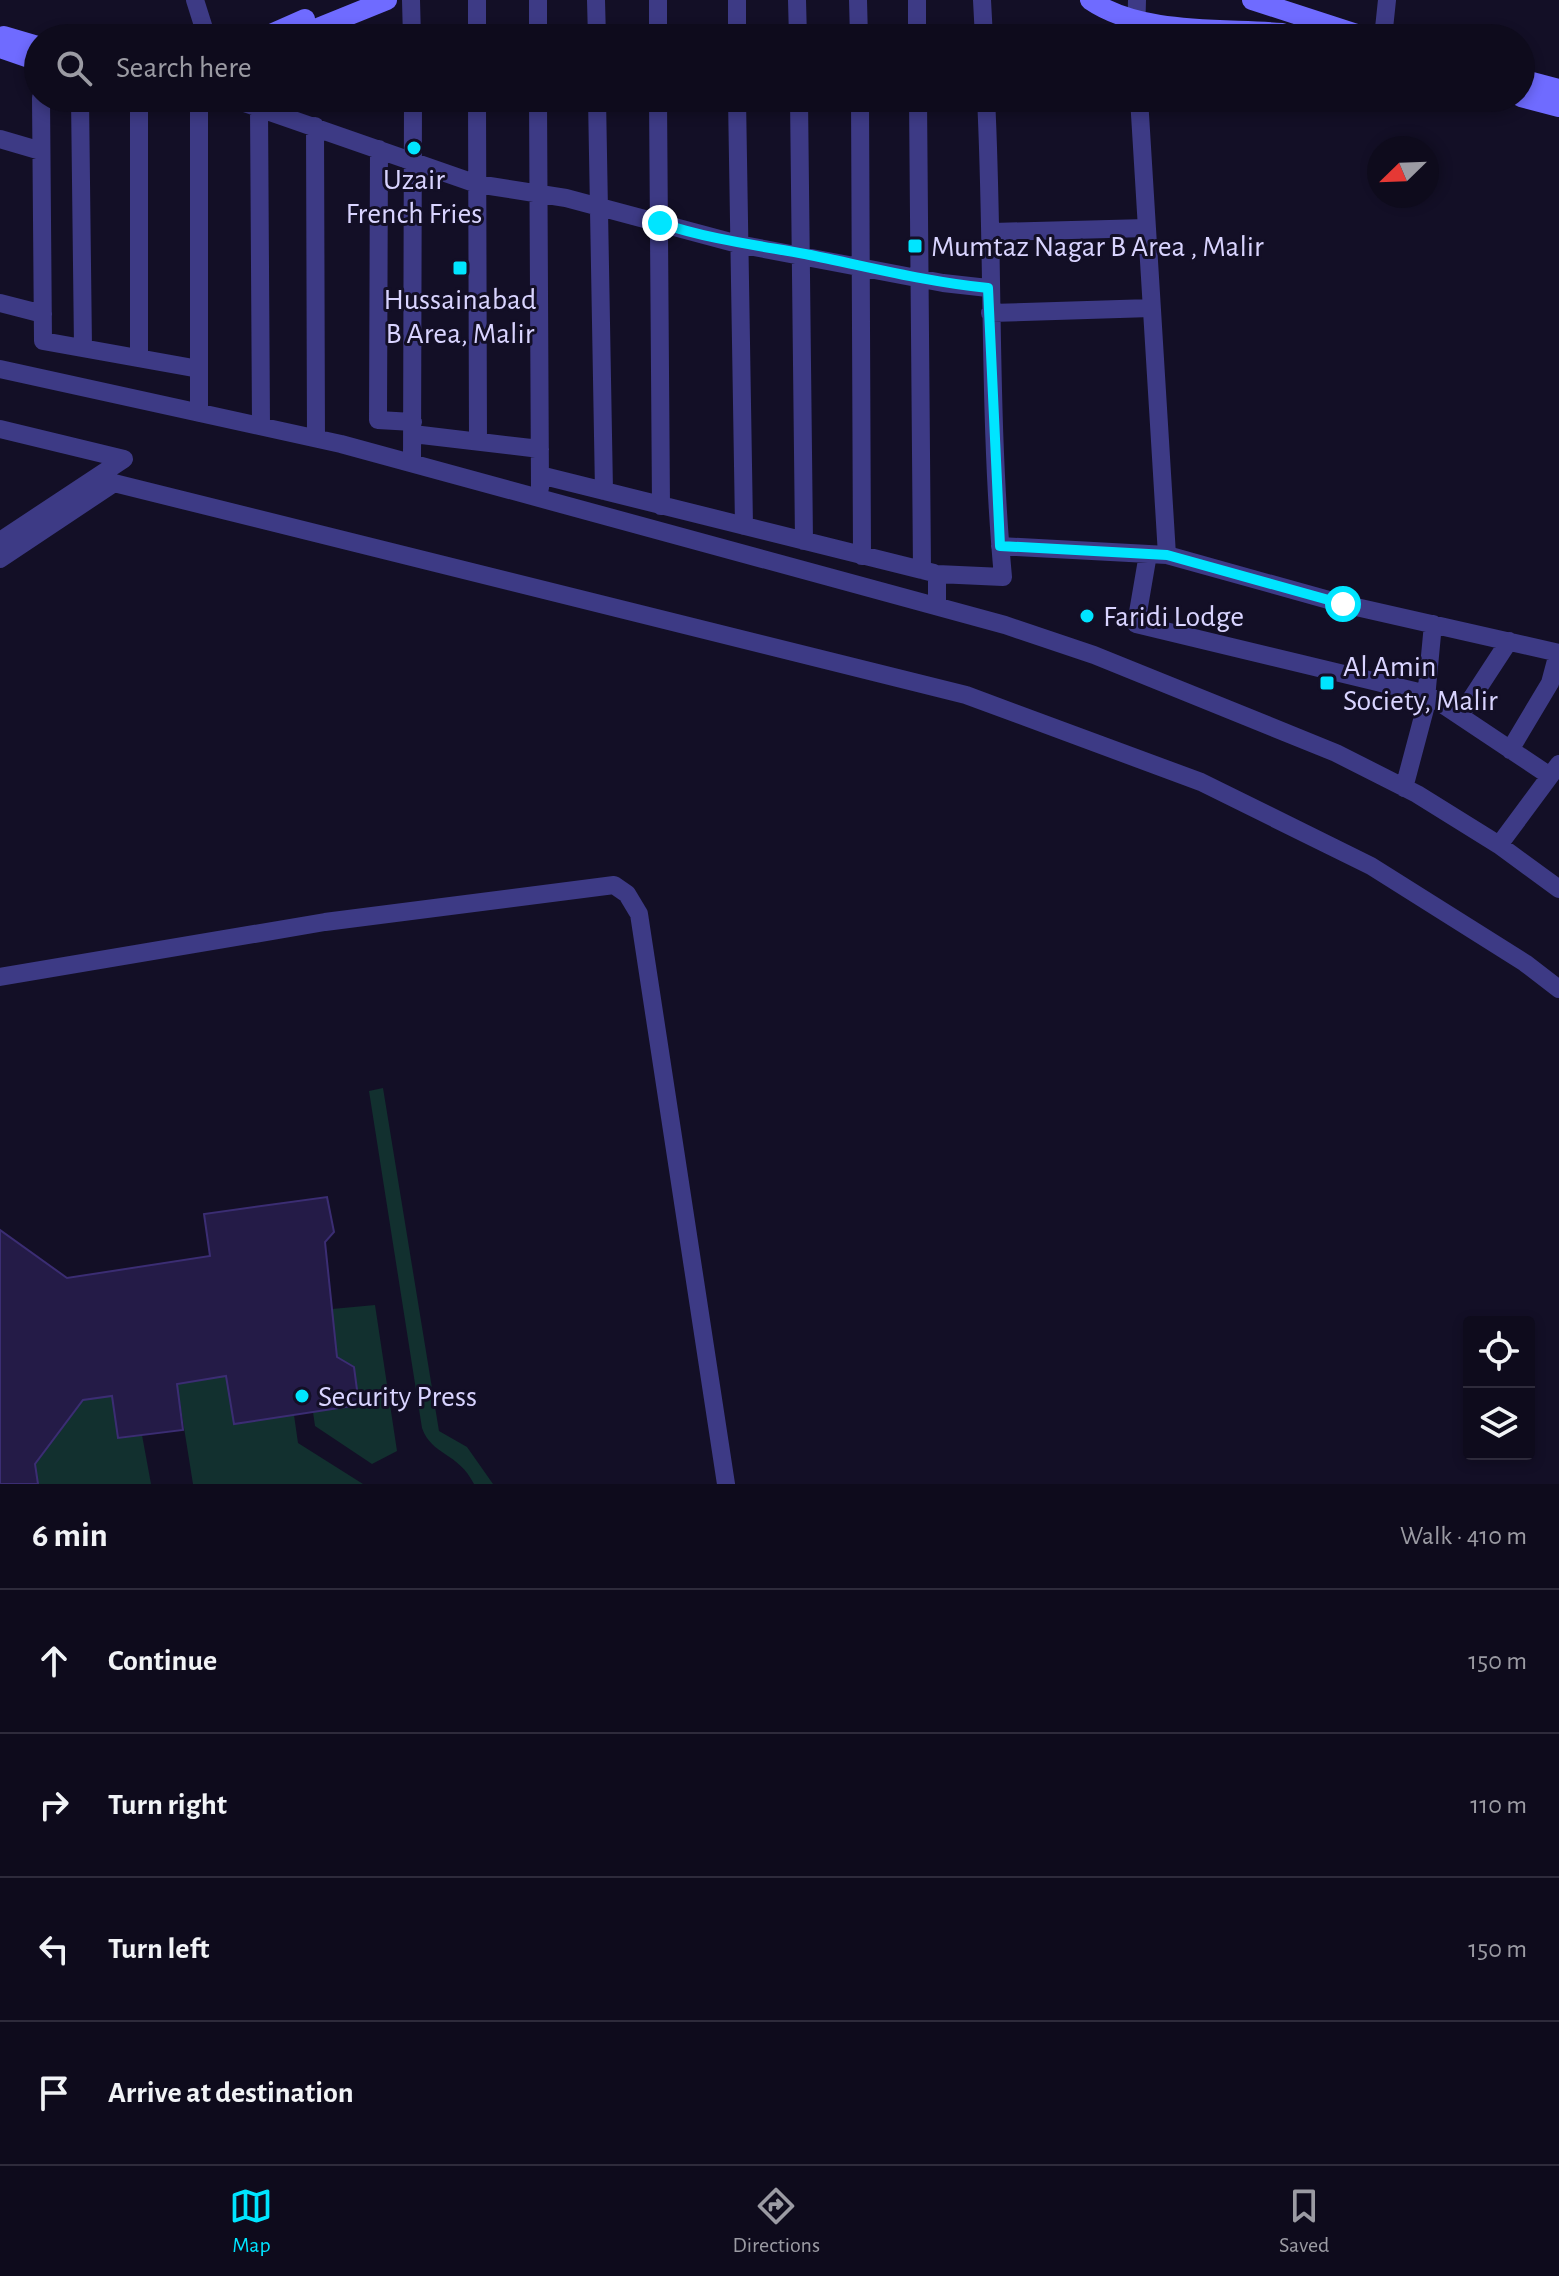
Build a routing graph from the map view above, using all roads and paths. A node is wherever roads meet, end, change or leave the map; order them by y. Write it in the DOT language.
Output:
graph roads {
  1 [pos="195,0"];
  2 [pos="348,0"];
  3 [pos="387,0"];
  4 [pos="411,0"];
  5 [pos="477,0"];
  6 [pos="538,0"];
  7 [pos="596,0"];
  8 [pos="658,0"];
  9 [pos="737,0"];
  10 [pos="797,0"];
  11 [pos="858,0"];
  12 [pos="917,0"];
  13 [pos="982,0"];
  14 [pos="1090,0"];
  15 [pos="1137,0"];
  16 [pos="1252,0"];
  17 [pos="1387,0"];
  18 [pos="203,24"];
  19 [pos="294,24"];
  20 [pos="328,24"];
  21 [pos="412,24"];
  22 [pos="477,24"];
  23 [pos="538,24"];
  24 [pos="597,24"];
  25 [pos="658,24"];
  26 [pos="737,24"];
  27 [pos="798,24"];
  28 [pos="859,24"];
  29 [pos="917,24"];
  30 [pos="983,24"];
  31 [pos="1127,24"];
  32 [pos="1136,24"];
  33 [pos="1326,24"];
  34 [pos="1384,24"];
  35 [pos="0,34"];
  36 [pos="24,42"];
  37 [pos="0,48"];
  38 [pos="24,56"];
  39 [pos="1535,83"];
  40 [pos="1559,89"];
  41 [pos="1535,101"];
  42 [pos="1559,107"];
  43 [pos="41,112"];
  44 [pos="80,112"];
  45 [pos="139,112"];
  46 [pos="199,112"];
  47 [pos="259,112"];
  48 [pos="271,112"];
  49 [pos="413,112"];
  50 [pos="477,112"];
  51 [pos="538,112"];
  52 [pos="597,112"];
  53 [pos="658,112"];
  54 [pos="737,112"];
  55 [pos="799,112"];
  56 [pos="860,112"];
  57 [pos="918,112"];
  58 [pos="987,112"];
  59 [pos="1140,112"];
  60 [pos="315,126"];
  61 [pos="0,139"];
  62 [pos="379,149"];
  63 [pos="41,151"];
  64 [pos="415,163"];
  65 [pos="477,184"];
  66 [pos="539,193"];
  67 [pos="598,208"];
  68 [pos="660,223"];
  69 [pos="1146,228"];
  70 [pos="993,232"];
  71 [pos="738,244"];
  72 [pos="801,253"];
  73 [pos="863,265"];
  74 [pos="920,279"];
  75 [pos="988,288"];
  76 [pos="0,303"];
  77 [pos="1151,308"];
  78 [pos="990,313"];
  79 [pos="43,314"];
  80 [pos="83,348"];
  81 [pos="139,358"];
  82 [pos="0,369"];
  83 [pos="199,369"];
  84 [pos="199,413"];
  85 [pos="261,426"];
  86 [pos="413,428"];
  87 [pos="0,429"];
  88 [pos="316,438"];
  89 [pos="478,441"];
  90 [pos="540,449"];
  91 [pos="412,463"];
  92 [pos="540,475"];
  93 [pos="604,491"];
  94 [pos="540,499"];
  95 [pos="661,506"];
  96 [pos="744,526"];
  97 [pos="3,536"];
  98 [pos="804,541"];
  99 [pos="1000,546"];
  100 [pos="1158,554"];
  101 [pos="862,556"];
  102 [pos="0,559"];
  103 [pos="929,572"];
  104 [pos="937,606"];
  105 [pos="1433,624"];
  106 [pos="1509,641"];
  107 [pos="1558,653"];
  108 [pos="1427,694"];
  109 [pos="1460,716"];
  110 [pos="1510,750"];
  111 [pos="1554,770"];
  112 [pos="1404,788"];
  113 [pos="1499,845"];
  114 [pos="1559,889"];
  115 [pos="0,977"];
  116 [pos="1559,989"];
  117 [pos="726,1484"];
  1 -- 18 [label="street"];
  2 -- 19 [label="main road"];
  3 -- 20 [label="main road"];
  4 -- 21 [label="street"];
  5 -- 22 [label="street"];
  6 -- 23 [label="street"];
  7 -- 24 [label="street"];
  8 -- 25 [label="street"];
  9 -- 26 [label="street"];
  10 -- 27 [label="street"];
  11 -- 28 [label="street"];
  12 -- 29 [label="street"];
  13 -- 30 [label="street"];
  14 -- 31 [label="main road"];
  15 -- 32 [label="street"];
  16 -- 33 [label="main road"];
  17 -- 34 [label="street"];
  35 -- 36 [label="main road"];
  37 -- 38 [label="main road"];
  39 -- 40 [label="main road"];
  41 -- 42 [label="main road"];
  43 -- 63 [label="street"];
  44 -- 80 [label="street"];
  45 -- 81 [label="street"];
  46 -- 83 [label="street"];
  47 -- 85 [label="street"];
  48 -- 60 [label="street"];
  49 -- 64 [label="street"];
  50 -- 65 [label="street"];
  51 -- 66 [label="street"];
  52 -- 67 [label="street"];
  53 -- 68 [label="street"];
  54 -- 71 [label="street"];
  55 -- 72 [label="street"];
  56 -- 73 [label="street"];
  57 -- 74 [label="street"];
  58 -- 70 [label="street"];
  59 -- 69 [label="street"];
  60 -- 62 [label="street"];
  60 -- 88 [label="street"];
  61 -- 63 [label="street"];
  62 -- 64 [label="street"];
  62 -- 86 [label="street"];
  63 -- 79 [label="street"];
  64 -- 65 [label="street"];
  64 -- 86 [label="street"];
  65 -- 66 [label="street"];
  65 -- 89 [label="street"];
  66 -- 67 [label="street"];
  66 -- 90 [label="street"];
  67 -- 68 [label="street"];
  67 -- 93 [label="street"];
  68 -- 71 [label="street"];
  68 -- 95 [label="street"];
  69 -- 70 [label="street"];
  69 -- 77 [label="street"];
  70 -- 75 [label="street"];
  71 -- 72 [label="street"];
  71 -- 96 [label="street"];
  72 -- 73 [label="street"];
  72 -- 98 [label="street"];
  73 -- 74 [label="street"];
  73 -- 101 [label="street"];
  74 -- 75 [label="street"];
  74 -- 103 [label="street"];
  75 -- 78 [label="street"];
  76 -- 79 [label="street"];
  77 -- 78 [label="street"];
  77 -- 100 [label="street"];
  78 -- 99 [label="street"];
  79 -- 80 [label="street"];
  80 -- 81 [label="street"];
  81 -- 83 [label="street"];
  82 -- 84 [label="street"];
  83 -- 84 [label="street"];
  84 -- 85 [label="street"];
  85 -- 88 [label="street"];
  86 -- 89 [label="street"];
  86 -- 91 [label="street"];
  87 -- 97 [label="street"];
  88 -- 91 [label="street"];
  89 -- 90 [label="street"];
  90 -- 92 [label="street"];
  91 -- 94 [label="street"];
  92 -- 93 [label="street"];
  92 -- 94 [label="street"];
  93 -- 95 [label="street"];
  94 -- 104 [label="street"];
  95 -- 96 [label="street"];
  96 -- 98 [label="street"];
  98 -- 101 [label="street"];
  99 -- 100 [label="street"];
  99 -- 103 [label="street"];
  100 -- 105 [label="street"];
  100 -- 108 [label="street"];
  101 -- 103 [label="street"];
  102 -- 116 [label="street"];
  103 -- 104 [label="street"];
  104 -- 112 [label="street"];
  105 -- 106 [label="street"];
  105 -- 108 [label="street"];
  106 -- 107 [label="street"];
  106 -- 109 [label="street"];
  107 -- 110 [label="street"];
  108 -- 109 [label="street"];
  108 -- 112 [label="street"];
  109 -- 110 [label="street"];
  110 -- 111 [label="street"];
  111 -- 113 [label="street"];
  112 -- 113 [label="street"];
  113 -- 114 [label="street"];
  115 -- 117 [label="street"];
}
